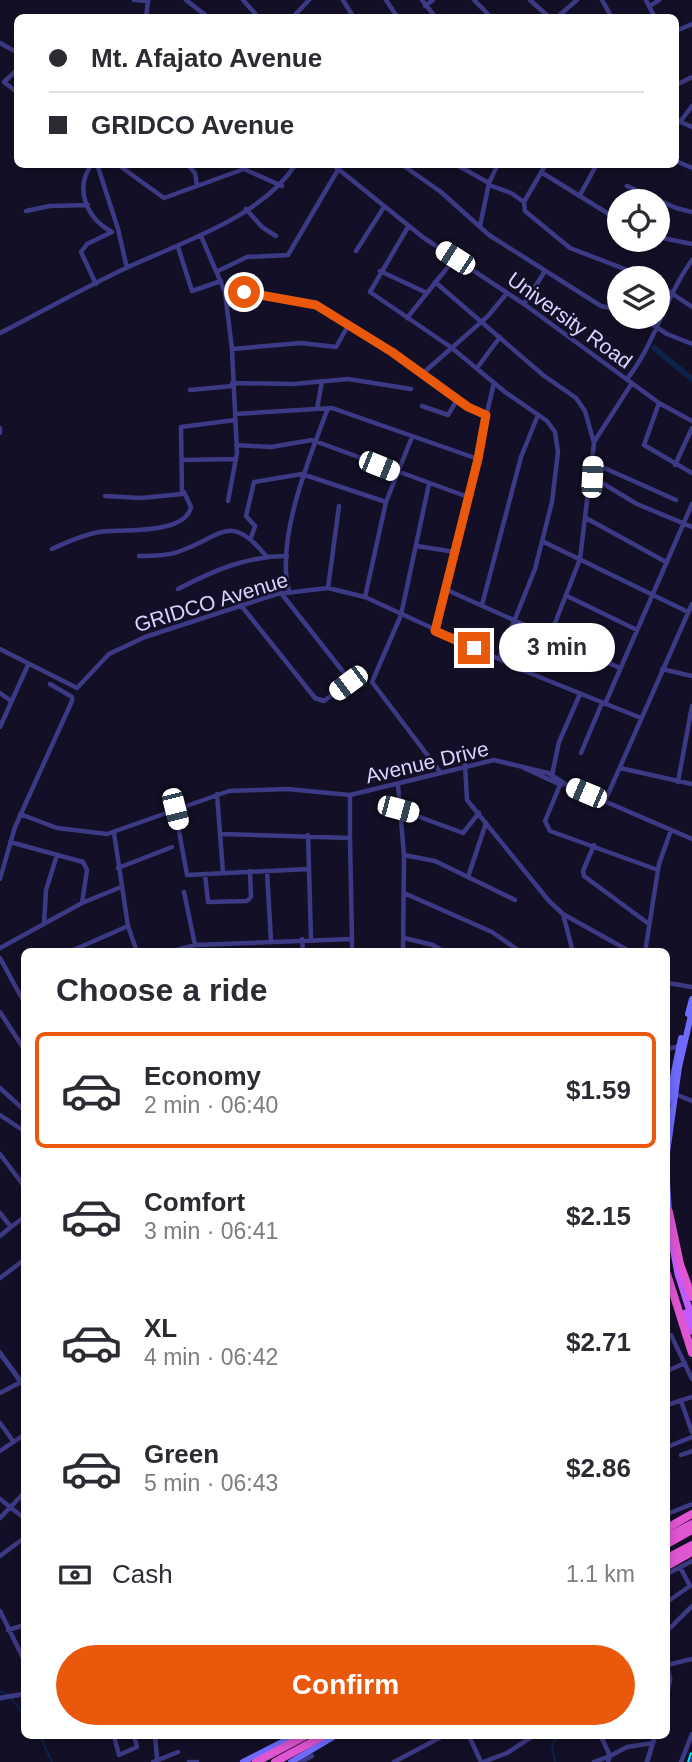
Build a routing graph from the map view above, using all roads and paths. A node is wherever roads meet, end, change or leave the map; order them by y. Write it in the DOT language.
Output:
graph roads {
  1 [pos="134,0"];
  2 [pos="148,0"];
  3 [pos="187,0"];
  4 [pos="243,0"];
  5 [pos="309,0"];
  6 [pos="422,0"];
  7 [pos="433,0"];
  8 [pos="474,0"];
  9 [pos="530,0"];
  10 [pos="577,0"];
  11 [pos="646,0"];
  12 [pos="659,0"];
  13 [pos="425,6"];
  14 [pos="650,6"];
  15 [pos="204,14"];
  16 [pos="255,14"];
  17 [pos="296,14"];
  18 [pos="432,14"];
  19 [pos="488,14"];
  20 [pos="546,14"];
  21 [pos="561,14"];
  22 [pos="653,14"];
  23 [pos="692,106"];
  24 [pos="679,120"];
  25 [pos="91,168"];
  26 [pos="95,168"];
  27 [pos="123,168"];
  28 [pos="191,168"];
  29 [pos="293,168"];
  30 [pos="407,168"];
  31 [pos="462,168"];
  32 [pos="496,168"];
  33 [pos="544,168"];
  34 [pos="595,168"];
  35 [pos="339,169"];
  36 [pos="541,172"];
  37 [pos="197,184"];
  38 [pos="489,184"];
  39 [pos="282,186"];
  40 [pos="627,186"];
  41 [pos="580,195"];
  42 [pos="524,202"];
  43 [pos="88,205"];
  44 [pos="384,207"];
  45 [pos="246,209"];
  46 [pos="26,211"];
  47 [pos="692,212"];
  48 [pos="607,213"];
  49 [pos="408,227"];
  50 [pos="480,227"];
  51 [pos="118,229"];
  52 [pos="112,232"];
  53 [pos="201,236"];
  54 [pos="276,236"];
  55 [pos="670,239"];
  56 [pos="692,244"];
  57 [pos="178,247"];
  58 [pos="356,251"];
  59 [pos="455,258"];
  60 [pos="692,260"];
  61 [pos="621,266"];
  62 [pos="127,268"];
  63 [pos="218,271"];
  64 [pos="380,271"];
  65 [pos="545,271"];
  66 [pos="221,281"];
  67 [pos="435,282"];
  68 [pos="96,284"];
  69 [pos="225,292"];
  70 [pos="427,293"];
  71 [pos="508,293"];
  72 [pos="672,296"];
  73 [pos="670,300"];
  74 [pos="524,304"];
  75 [pos="607,307"];
  76 [pos="692,307"];
  77 [pos="407,318"];
  78 [pos="481,322"];
  79 [pos="348,324"];
  80 [pos="655,329"];
  81 [pos="660,329"];
  82 [pos="0,333"];
  83 [pos="500,337"];
  84 [pos="692,344"];
  85 [pos="452,348"];
  86 [pos="232,349"];
  87 [pos="477,368"];
  88 [pos="422,374"];
  89 [pos="322,381"];
  90 [pos="630,381"];
  91 [pos="494,383"];
  92 [pos="232,384"];
  93 [pos="411,389"];
  94 [pos="191,390"];
  95 [pos="457,400"];
  96 [pos="659,402"];
  97 [pos="422,406"];
  98 [pos="328,408"];
  99 [pos="317,409"];
  100 [pos="483,414"];
  101 [pos="538,415"];
  102 [pos="235,417"];
  103 [pos="692,421"];
  104 [pos="692,428"];
  105 [pos="412,437"];
  106 [pos="315,441"];
  107 [pos="594,443"];
  108 [pos="236,445"];
  109 [pos="236,459"];
  110 [pos="478,459"];
  111 [pos="182,460"];
  112 [pos="593,463"];
  113 [pos="675,465"];
  114 [pos="396,473"];
  115 [pos="692,473"];
  116 [pos="302,474"];
  117 [pos="592,477"];
  118 [pos="429,484"];
  119 [pos="183,491"];
  120 [pos="105,496"];
  121 [pos="468,497"];
  122 [pos="676,500"];
  123 [pos="228,501"];
  124 [pos="386,502"];
  125 [pos="692,504"];
  126 [pos="339,506"];
  127 [pos="586,518"];
  128 [pos="683,523"];
  129 [pos="692,527"];
  130 [pos="251,538"];
  131 [pos="542,541"];
  132 [pos="417,545"];
  133 [pos="52,549"];
  134 [pos="455,552"];
  135 [pos="139,556"];
  136 [pos="266,556"];
  137 [pos="287,556"];
  138 [pos="580,559"];
  139 [pos="666,562"];
  140 [pos="328,588"];
  141 [pos="178,589"];
  142 [pos="447,590"];
  143 [pos="289,591"];
  144 [pos="281,593"];
  145 [pos="567,596"];
  146 [pos="652,596"];
  147 [pos="365,597"];
  148 [pos="240,604"];
  149 [pos="692,604"];
  150 [pos="482,606"];
  151 [pos="688,612"];
  152 [pos="401,615"];
  153 [pos="514,621"];
  154 [pos="636,630"];
  155 [pos="435,631"];
  156 [pos="550,636"];
  157 [pos="0,649"];
  158 [pos="499,659"];
  159 [pos="28,665"];
  160 [pos="620,668"];
  161 [pos="663,669"];
  162 [pos="692,676"];
  163 [pos="50,684"];
  164 [pos="0,692"];
  165 [pos="581,694"];
  166 [pos="11,701"];
  167 [pos="603,704"];
  168 [pos="692,706"];
  169 [pos="641,718"];
  170 [pos="0,727"];
  171 [pos="581,753"];
  172 [pos="466,765"];
  173 [pos="521,765"];
  174 [pos="620,768"];
  175 [pos="441,773"];
  176 [pos="552,775"];
  177 [pos="678,782"];
  178 [pos="398,785"];
  179 [pos="560,785"];
  180 [pos="567,785"];
  181 [pos="692,785"];
  182 [pos="216,794"];
  183 [pos="350,795"];
  184 [pos="606,801"];
  185 [pos="175,809"];
  186 [pos="398,809"];
  187 [pos="479,813"];
  188 [pos="20,814"];
  189 [pos="486,822"];
  190 [pos="671,830"];
  191 [pos="114,833"];
  192 [pos="220,834"];
  193 [pos="308,835"];
  194 [pos="350,838"];
  195 [pos="692,839"];
  196 [pos="10,842"];
  197 [pos="594,845"];
  198 [pos="172,847"];
  199 [pos="57,855"];
  200 [pos="404,855"];
  201 [pos="118,868"];
  202 [pos="309,869"];
  203 [pos="658,870"];
  204 [pos="250,871"];
  205 [pos="267,871"];
  206 [pos="223,873"];
  207 [pos="205,874"];
  208 [pos="468,877"];
  209 [pos="0,879"];
  210 [pos="121,887"];
  211 [pos="184,892"];
  212 [pos="404,893"];
  213 [pos="515,900"];
  214 [pos="82,903"];
  215 [pos="563,914"];
  216 [pos="44,924"];
  217 [pos="649,924"];
  218 [pos="128,926"];
  219 [pos="404,938"];
  220 [pos="302,939"];
  221 [pos="311,939"];
  222 [pos="352,939"];
  223 [pos="271,941"];
  224 [pos="195,945"];
  225 [pos="0,948"];
  226 [pos="78,948"];
  227 [pos="136,948"];
  228 [pos="184,948"];
  229 [pos="303,948"];
  230 [pos="352,948"];
  231 [pos="403,948"];
  232 [pos="438,948"];
  233 [pos="515,948"];
  234 [pos="572,948"];
  235 [pos="624,948"];
  236 [pos="646,948"];
  237 [pos="0,958"];
  238 [pos="670,983"];
  239 [pos="692,987"];
  240 [pos="21,996"];
  241 [pos="692,999"];
  242 [pos="692,1011"];
  243 [pos="0,1012"];
  244 [pos="690,1028"];
  245 [pos="21,1044"];
  246 [pos="681,1046"];
  247 [pos="670,1048"];
  248 [pos="670,1053"];
  249 [pos="675,1060"];
  250 [pos="0,1088"];
  251 [pos="670,1089"];
  252 [pos="674,1094"];
  253 [pos="692,1101"];
  254 [pos="21,1107"];
  255 [pos="0,1115"];
  256 [pos="670,1128"];
  257 [pos="21,1129"];
  258 [pos="0,1154"];
  259 [pos="21,1182"];
  260 [pos="0,1213"];
  261 [pos="21,1219"];
  262 [pos="670,1221"];
  263 [pos="670,1226"];
  264 [pos="11,1227"];
  265 [pos="0,1236"];
  266 [pos="670,1258"];
  267 [pos="21,1262"];
  268 [pos="0,1278"];
  269 [pos="670,1283"];
  270 [pos="692,1297"];
  271 [pos="692,1318"];
  272 [pos="692,1331"];
  273 [pos="671,1335"];
  274 [pos="0,1353"];
  275 [pos="692,1353"];
  276 [pos="686,1363"];
  277 [pos="670,1370"];
  278 [pos="692,1379"];
  279 [pos="21,1381"];
  280 [pos="21,1385"];
  281 [pos="0,1393"];
  282 [pos="692,1397"];
  283 [pos="681,1401"];
  284 [pos="670,1404"];
  285 [pos="0,1423"];
  286 [pos="692,1435"];
  287 [pos="21,1437"];
  288 [pos="13,1441"];
  289 [pos="670,1446"];
  290 [pos="0,1451"];
  291 [pos="692,1451"];
  292 [pos="681,1455"];
  293 [pos="21,1496"];
  294 [pos="0,1499"];
  295 [pos="692,1504"];
  296 [pos="11,1507"];
  297 [pos="670,1513"];
  298 [pos="692,1514"];
  299 [pos="21,1515"];
  300 [pos="0,1518"];
  301 [pos="692,1524"];
  302 [pos="670,1526"];
  303 [pos="692,1530"];
  304 [pos="670,1535"];
  305 [pos="692,1539"];
  306 [pos="21,1540"];
  307 [pos="670,1542"];
  308 [pos="692,1545"];
  309 [pos="670,1550"];
  310 [pos="0,1556"];
  311 [pos="670,1556"];
  312 [pos="690,1557"];
  313 [pos="670,1565"];
  314 [pos="680,1567"];
  315 [pos="670,1572"];
  316 [pos="670,1599"];
  317 [pos="692,1606"];
  318 [pos="0,1611"];
  319 [pos="21,1626"];
  320 [pos="670,1628"];
  321 [pos="8,1630"];
  322 [pos="21,1652"];
  323 [pos="691,1658"];
  324 [pos="670,1665"];
  325 [pos="21,1694"];
  326 [pos="3,1697"];
  327 [pos="692,1734"];
  328 [pos="115,1739"];
  329 [pos="135,1739"];
  330 [pos="155,1739"];
  331 [pos="288,1739"];
  332 [pos="330,1739"];
  333 [pos="437,1739"];
  334 [pos="470,1739"];
  335 [pos="528,1739"];
  336 [pos="602,1739"];
  337 [pos="307,1740"];
  338 [pos="654,1740"];
  339 [pos="178,1752"];
  340 [pos="312,1756"];
  341 [pos="609,1759"];
  342 [pos="155,1760"];
  343 [pos="299,1760"];
  344 [pos="189,1762"];
  345 [pos="197,1762"];
  346 [pos="243,1762"];
  347 [pos="256,1762"];
  348 [pos="275,1762"];
  349 [pos="291,1762"];
  350 [pos="394,1762"];
  351 [pos="481,1762"];
  352 [pos="594,1762"];
  353 [pos="647,1762"];
  354 [pos="681,1762"];
  1 -- 2 [label="street"];
  3 -- 15 [label="street"];
  4 -- 16 [label="street"];
  5 -- 17 [label="street"];
  6 -- 13 [label="street"];
  7 -- 13 [label="street"];
  8 -- 19 [label="street"];
  9 -- 20 [label="street"];
  10 -- 21 [label="street"];
  11 -- 14 [label="street"];
  12 -- 14 [label="street"];
  13 -- 18 [label="street"];
  14 -- 22 [label="street"];
  23 -- 24 [label="street"];
  25 -- 43 [label="street"];
  26 -- 51 [label="street"];
  27 -- 37 [label="street"];
  28 -- 37 [label="street"];
  29 -- 39 [label="street"];
  30 -- 50 [label="street"];
  31 -- 38 [label="street"];
  32 -- 38 [label="street"];
  33 -- 36 [label="street"];
  34 -- 41 [label="street"];
  35 -- 44 [label="street, University Road"];
  35 -- 63 [label="street"];
  36 -- 41 [label="street"];
  36 -- 42 [label="street"];
  37 -- 39 [label="street"];
  38 -- 42 [label="street"];
  38 -- 50 [label="street"];
  39 -- 45 [label="street"];
  40 -- 47 [label="street"];
  41 -- 48 [label="street"];
  42 -- 61 [label="street"];
  43 -- 46 [label="street"];
  43 -- 52 [label="street"];
  44 -- 49 [label="street, University Road"];
  44 -- 58 [label="street"];
  45 -- 53 [label="street"];
  45 -- 54 [label="street"];
  49 -- 59 [label="street, University Road"];
  49 -- 64 [label="street"];
  50 -- 65 [label="street"];
  51 -- 52 [label="street"];
  51 -- 62 [label="street"];
  52 -- 68 [label="street"];
  53 -- 57 [label="street"];
  53 -- 63 [label="street"];
  55 -- 56 [label="street"];
  57 -- 62 [label="street"];
  57 -- 66 [label="street"];
  59 -- 67 [label="street"];
  59 -- 71 [label="street, University Road"];
  60 -- 72 [label="street"];
  62 -- 68 [label="street"];
  63 -- 66 [label="street"];
  64 -- 70 [label="street"];
  64 -- 77 [label="street"];
  65 -- 74 [label="street"];
  65 -- 75 [label="street"];
  66 -- 69 [label="street"];
  67 -- 70 [label="street"];
  67 -- 78 [label="street"];
  68 -- 82 [label="street"];
  69 -- 79 [label="street"];
  69 -- 86 [label="street"];
  70 -- 77 [label="street"];
  71 -- 74 [label="street, University Road"];
  71 -- 78 [label="street"];
  72 -- 73 [label="street"];
  72 -- 76 [label="street"];
  74 -- 90 [label="street, University Road"];
  77 -- 85 [label="street"];
  78 -- 83 [label="street"];
  78 -- 85 [label="street"];
  79 -- 86 [label="street"];
  79 -- 88 [label="street"];
  80 -- 90 [label="street"];
  81 -- 84 [label="street"];
  83 -- 87 [label="street"];
  83 -- 107 [label="street"];
  85 -- 87 [label="street"];
  85 -- 88 [label="street"];
  86 -- 92 [label="street"];
  87 -- 91 [label="street"];
  88 -- 95 [label="street"];
  89 -- 92 [label="street"];
  89 -- 93 [label="street"];
  89 -- 99 [label="street"];
  90 -- 96 [label="street, University Road"];
  90 -- 107 [label="street"];
  91 -- 100 [label="street"];
  91 -- 101 [label="street"];
  92 -- 94 [label="street"];
  92 -- 102 [label="street"];
  95 -- 97 [label="street"];
  95 -- 100 [label="street"];
  96 -- 103 [label="street, University Road"];
  96 -- 113 [label="street"];
  98 -- 99 [label="street"];
  98 -- 105 [label="street"];
  98 -- 106 [label="street"];
  99 -- 102 [label="street"];
  100 -- 110 [label="street"];
  101 -- 131 [label="street"];
  101 -- 150 [label="street"];
  102 -- 108 [label="street"];
  102 -- 111 [label="street"];
  104 -- 113 [label="street"];
  105 -- 110 [label="street"];
  105 -- 114 [label="street"];
  106 -- 108 [label="street"];
  106 -- 114 [label="street"];
  106 -- 116 [label="street"];
  107 -- 112 [label="street"];
  108 -- 109 [label="street"];
  109 -- 111 [label="street"];
  109 -- 123 [label="street"];
  110 -- 121 [label="street"];
  111 -- 119 [label="street"];
  112 -- 117 [label="street"];
  112 -- 122 [label="street"];
  113 -- 115 [label="street"];
  114 -- 118 [label="street"];
  114 -- 124 [label="street"];
  116 -- 124 [label="street"];
  116 -- 130 [label="street"];
  116 -- 137 [label="street"];
  117 -- 127 [label="street"];
  117 -- 128 [label="street"];
  118 -- 121 [label="street"];
  118 -- 132 [label="street"];
  119 -- 120 [label="street"];
  119 -- 133 [label="street"];
  121 -- 134 [label="street"];
  124 -- 147 [label="street"];
  125 -- 128 [label="street"];
  126 -- 140 [label="street"];
  127 -- 138 [label="street"];
  127 -- 139 [label="street"];
  128 -- 129 [label="street"];
  128 -- 139 [label="street"];
  130 -- 135 [label="street"];
  130 -- 136 [label="street"];
  131 -- 138 [label="street"];
  131 -- 153 [label="street"];
  132 -- 134 [label="street"];
  132 -- 152 [label="street"];
  134 -- 142 [label="street"];
  136 -- 137 [label="street"];
  136 -- 141 [label="street"];
  137 -- 143 [label="street"];
  138 -- 145 [label="street"];
  138 -- 146 [label="street"];
  139 -- 146 [label="street"];
  140 -- 143 [label="street, GRIDCO Avenue"];
  140 -- 147 [label="street, GRIDCO Avenue"];
  142 -- 150 [label="street"];
  142 -- 155 [label="street"];
  143 -- 144 [label="street, GRIDCO Avenue"];
  144 -- 148 [label="street, GRIDCO Avenue"];
  144 -- 148 [label="street"];
  145 -- 154 [label="street"];
  145 -- 156 [label="street"];
  146 -- 151 [label="street"];
  146 -- 154 [label="street"];
  147 -- 152 [label="street, GRIDCO Avenue"];
  148 -- 159 [label="street, GRIDCO Avenue"];
  149 -- 151 [label="street"];
  150 -- 153 [label="street"];
  151 -- 161 [label="street"];
  152 -- 155 [label="street, GRIDCO Avenue"];
  152 -- 175 [label="street"];
  153 -- 156 [label="street"];
  153 -- 158 [label="street"];
  154 -- 160 [label="street"];
  155 -- 158 [label="street, GRIDCO Avenue"];
  156 -- 160 [label="street"];
  157 -- 159 [label="street, GRIDCO Avenue"];
  158 -- 165 [label="street, GRIDCO Avenue"];
  159 -- 166 [label="street"];
  160 -- 167 [label="street"];
  161 -- 162 [label="street"];
  161 -- 169 [label="street"];
  163 -- 188 [label="street"];
  164 -- 166 [label="street"];
  165 -- 167 [label="street, GRIDCO Avenue"];
  165 -- 176 [label="street"];
  166 -- 170 [label="street"];
  167 -- 169 [label="street, GRIDCO Avenue"];
  167 -- 171 [label="street"];
  168 -- 177 [label="street"];
  169 -- 174 [label="street"];
  172 -- 173 [label="street, Avenue Drive"];
  172 -- 175 [label="street, Avenue Drive"];
  172 -- 187 [label="street"];
  173 -- 176 [label="street"];
  173 -- 179 [label="street"];
  174 -- 177 [label="street"];
  174 -- 184 [label="street"];
  175 -- 178 [label="street, Avenue Drive"];
  176 -- 180 [label="street"];
  177 -- 181 [label="street"];
  178 -- 183 [label="street, Avenue Drive"];
  178 -- 186 [label="street"];
  179 -- 180 [label="street"];
  179 -- 197 [label="street"];
  180 -- 184 [label="street"];
  182 -- 183 [label="street, Avenue Drive"];
  182 -- 185 [label="street, Avenue Drive"];
  182 -- 192 [label="street"];
  183 -- 194 [label="street"];
  184 -- 190 [label="street"];
  185 -- 191 [label="street, Avenue Drive"];
  185 -- 207 [label="street"];
  186 -- 187 [label="street"];
  186 -- 200 [label="street"];
  187 -- 189 [label="street"];
  188 -- 191 [label="street"];
  188 -- 196 [label="street"];
  189 -- 208 [label="street"];
  189 -- 215 [label="street"];
  190 -- 195 [label="street"];
  190 -- 203 [label="street"];
  191 -- 201 [label="street"];
  192 -- 193 [label="street"];
  192 -- 206 [label="street"];
  193 -- 194 [label="street"];
  193 -- 202 [label="street"];
  194 -- 222 [label="street"];
  196 -- 199 [label="street"];
  196 -- 209 [label="street"];
  197 -- 203 [label="street"];
  197 -- 217 [label="street"];
  198 -- 201 [label="street"];
  199 -- 214 [label="street"];
  199 -- 216 [label="street"];
  200 -- 208 [label="street"];
  200 -- 212 [label="street"];
  201 -- 210 [label="street"];
  202 -- 205 [label="street"];
  202 -- 221 [label="street"];
  203 -- 217 [label="street"];
  204 -- 205 [label="street"];
  204 -- 206 [label="street"];
  204 -- 207 [label="street"];
  205 -- 223 [label="street"];
  206 -- 207 [label="street"];
  208 -- 213 [label="street"];
  210 -- 214 [label="street"];
  210 -- 218 [label="street"];
  211 -- 224 [label="street"];
  212 -- 219 [label="street"];
  212 -- 233 [label="street"];
  214 -- 216 [label="street"];
  215 -- 234 [label="street"];
  215 -- 235 [label="street"];
  216 -- 225 [label="street"];
  217 -- 236 [label="street"];
  218 -- 226 [label="street"];
  218 -- 227 [label="street"];
  219 -- 231 [label="street"];
  219 -- 232 [label="street"];
  220 -- 221 [label="street"];
  220 -- 223 [label="street"];
  220 -- 229 [label="street"];
  221 -- 222 [label="street"];
  222 -- 230 [label="street"];
  223 -- 224 [label="street"];
  224 -- 228 [label="street"];
  237 -- 240 [label="street"];
  238 -- 239 [label="street"];
  241 -- 246 [label="main road"];
  242 -- 244 [label="main road"];
  243 -- 245 [label="street"];
  244 -- 246 [label="main road"];
  246 -- 247 [label="street"];
  246 -- 249 [label="main road"];
  246 -- 252 [label="main road"];
  248 -- 249 [label="street"];
  249 -- 251 [label="main road"];
  250 -- 254 [label="street"];
  252 -- 253 [label="street"];
  252 -- 256 [label="main road"];
  255 -- 257 [label="street"];
  258 -- 259 [label="street"];
  260 -- 264 [label="street"];
  261 -- 264 [label="street"];
  262 -- 270 [label="highway"];
  263 -- 271 [label="main road"];
  264 -- 265 [label="street"];
  266 -- 272 [label="main road"];
  267 -- 268 [label="street"];
  269 -- 275 [label="highway"];
  273 -- 276 [label="street"];
  274 -- 279 [label="street"];
  276 -- 277 [label="street"];
  276 -- 278 [label="street"];
  280 -- 281 [label="street"];
  282 -- 283 [label="street"];
  283 -- 284 [label="street"];
  283 -- 286 [label="street"];
  285 -- 288 [label="street"];
  286 -- 289 [label="street"];
  287 -- 288 [label="street"];
  288 -- 290 [label="street"];
  291 -- 292 [label="street"];
  293 -- 296 [label="street"];
  294 -- 296 [label="street"];
  295 -- 297 [label="street"];
  296 -- 299 [label="street"];
  296 -- 300 [label="street"];
  298 -- 302 [label="highway"];
  301 -- 304 [label="highway"];
  303 -- 307 [label="highway"];
  305 -- 309 [label="highway"];
  306 -- 310 [label="street"];
  308 -- 311 [label="highway"];
  312 -- 313 [label="highway"];
  312 -- 314 [label="street"];
  314 -- 315 [label="street"];
  314 -- 316 [label="street"];
  317 -- 320 [label="street"];
  318 -- 321 [label="street"];
  319 -- 321 [label="street"];
  321 -- 322 [label="street"];
  323 -- 324 [label="street"];
  325 -- 326 [label="street"];
  327 -- 354 [label="street"];
  328 -- 329 [label="street"];
  330 -- 342 [label="street"];
  331 -- 346 [label="main road"];
  332 -- 343 [label="main road"];
  333 -- 350 [label="street"];
  334 -- 351 [label="street"];
  335 -- 351 [label="street"];
  336 -- 341 [label="street"];
  337 -- 343 [label="main road"];
  337 -- 347 [label="highway"];
  337 -- 348 [label="highway"];
  338 -- 341 [label="street"];
  338 -- 353 [label="street"];
  339 -- 342 [label="street"];
  340 -- 343 [label="street"];
  341 -- 352 [label="street"];
  343 -- 349 [label="main road"];
  344 -- 345 [label="street"];
}
